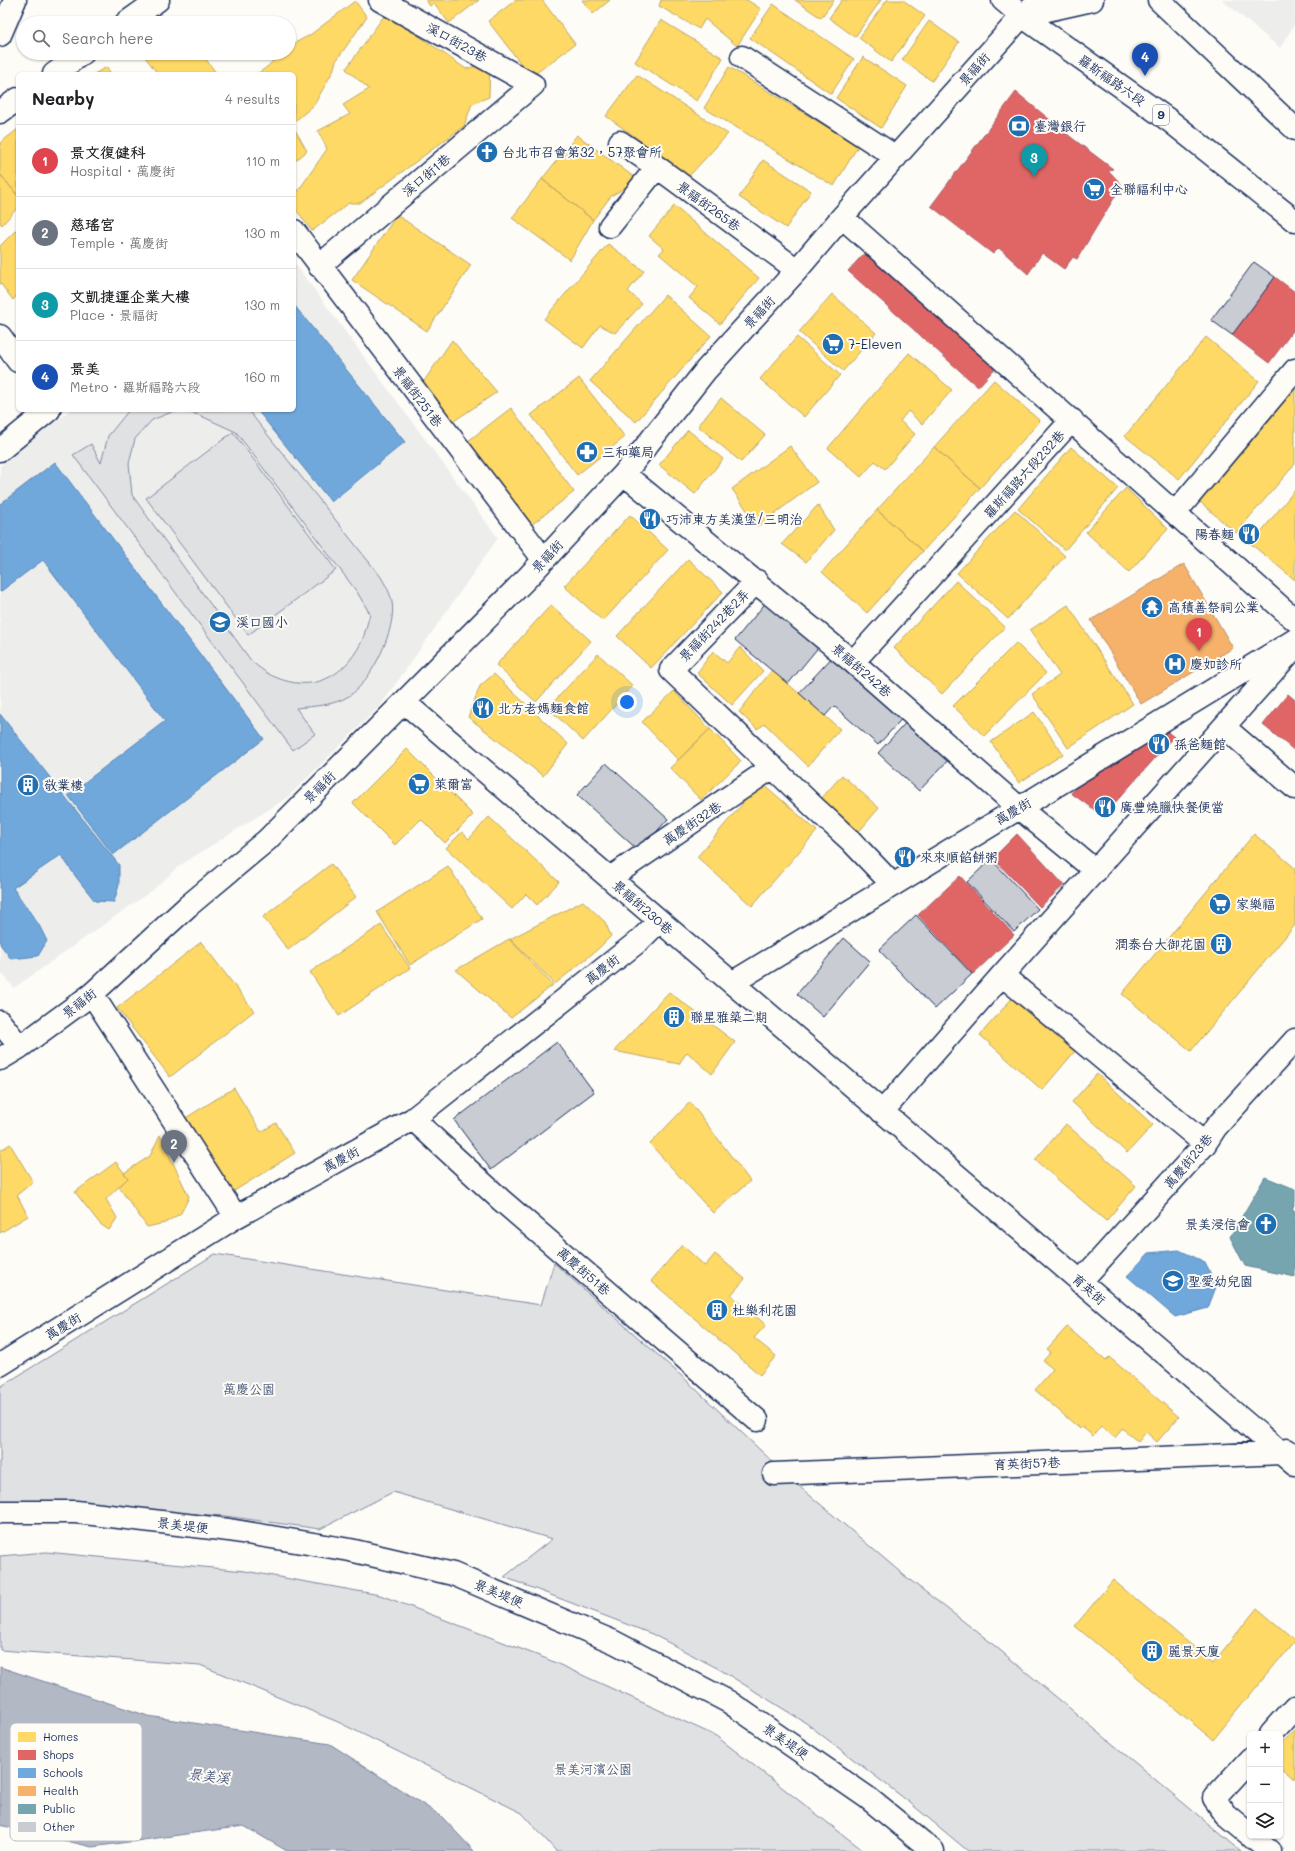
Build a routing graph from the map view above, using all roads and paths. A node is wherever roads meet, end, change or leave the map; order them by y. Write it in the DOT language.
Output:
graph roads {
  1 [pos="15,0"];
  2 [pos="158,0"];
  3 [pos="380,0"];
  4 [pos="1003,0"];
  5 [pos="1042,0"];
  6 [pos="1092,0"];
  7 [pos="1159,0"];
  8 [pos="136,16"];
  9 [pos="1022,16"];
  10 [pos="0,35"];
  11 [pos="742,57"];
  12 [pos="73,60"];
  13 [pos="57,72"];
  14 [pos="533,85"];
  15 [pos="16,101"];
  16 [pos="0,112"];
  17 [pos="1295,129"];
  18 [pos="620,142"];
  19 [pos="896,157"];
  20 [pos="657,168"];
  21 [pos="842,217"];
  22 [pos="1295,221"];
  23 [pos="610,226"];
  24 [pos="296,234"];
  25 [pos="319,266"];
  26 [pos="797,270"];
  27 [pos="0,336"];
  28 [pos="16,358"];
  29 [pos="1295,370"];
  30 [pos="47,412"];
  31 [pos="1072,420"];
  32 [pos="0,450"];
  33 [pos="624,474"];
  34 [pos="1175,513"];
  35 [pos="544,560"];
  36 [pos="756,581"];
  37 [pos="1295,620"];
  38 [pos="1295,640"];
  39 [pos="1295,647"];
  40 [pos="853,662"];
  41 [pos="404,702"];
  42 [pos="1224,727"];
  43 [pos="773,767"];
  44 [pos="1295,788"];
  45 [pos="1019,808"];
  46 [pos="1096,871"];
  47 [pos="610,878"];
  48 [pos="892,885"];
  49 [pos="658,921"];
  50 [pos="1002,975"];
  51 [pos="732,983"];
  52 [pos="92,994"];
  53 [pos="0,1022"];
  54 [pos="1295,1040"];
  55 [pos="20,1047"];
  56 [pos="0,1060"];
  57 [pos="882,1112"];
  58 [pos="413,1119"];
  59 [pos="1204,1144"];
  60 [pos="236,1217"];
  61 [pos="1080,1282"];
  62 [pos="0,1365"];
  63 [pos="757,1420"];
  64 [pos="1290,1455"];
  65 [pos="774,1474"];
  66 [pos="0,1512"];
  67 [pos="1295,1707"];
  68 [pos="1274,1731"];
  69 [pos="1247,1762"];
  70 [pos="1247,1832"];
  71 [pos="1256,1839"];
  72 [pos="933,1851"];
  73 [pos="1270,1851"];
  1 -- 10 [label="street"];
  2 -- 8 [label="street"];
  3 -- 14 [label="street, 溪口街23巷"];
  4 -- 9 [label="street, 羅斯福路六段 / 9"];
  5 -- 9 [label="street, 景福街"];
  6 -- 9 [label="street"];
  7 -- 17 [label="street"];
  9 -- 19 [label="street, 景福街"];
  9 -- 22 [label="street, 羅斯福路六段 / 9"];
  11 -- 19 [label="street"];
  12 -- 13 [label="street"];
  14 -- 25 [label="street, 溪口街1巷"];
  15 -- 16 [label="street"];
  18 -- 20 [label="street, 景福街265巷"];
  19 -- 21 [label="street, 景福街"];
  20 -- 23 [label="street"];
  20 -- 26 [label="street, 景福街265巷"];
  21 -- 26 [label="street, 景福街"];
  21 -- 31 [label="street"];
  24 -- 25 [label="street, 景福街251巷"];
  25 -- 35 [label="street, 景福街251巷"];
  26 -- 33 [label="street, 景福街"];
  27 -- 28 [label="street"];
  29 -- 34 [label="street"];
  30 -- 32 [label="street"];
  31 -- 34 [label="street, 羅斯福路六段232巷"];
  31 -- 40 [label="street, 羅斯福路六段232巷"];
  33 -- 35 [label="street, 景福街"];
  33 -- 36 [label="street, 景福街242巷"];
  34 -- 37 [label="street, 羅斯福路六段232巷"];
  35 -- 41 [label="street, 景福街"];
  36 -- 40 [label="street, 景福街242巷"];
  36 -- 43 [label="street, 景福街242巷2弄"];
  38 -- 45 [label="street, 萬慶街"];
  39 -- 42 [label="street"];
  40 -- 45 [label="street, 景福街242巷"];
  41 -- 47 [label="street, 景福街230巷"];
  41 -- 52 [label="street, 景福街"];
  42 -- 44 [label="street"];
  42 -- 46 [label="street"];
  43 -- 47 [label="street, 萬慶街32巷"];
  43 -- 48 [label="street"];
  45 -- 46 [label="street, 景福街242巷"];
  45 -- 48 [label="street, 萬慶街"];
  46 -- 50 [label="street"];
  47 -- 49 [label="street, 景福街230巷"];
  48 -- 51 [label="street, 萬慶街"];
  49 -- 51 [label="street, 景福街230巷"];
  49 -- 58 [label="street, 萬慶街"];
  50 -- 57 [label="street"];
  50 -- 59 [label="street"];
  51 -- 57 [label="street, 景福街230巷"];
  52 -- 55 [label="street, 景福街"];
  52 -- 60 [label="street"];
  53 -- 55 [label="street"];
  54 -- 59 [label="street, 萬慶街23巷"];
  55 -- 56 [label="street, 景福街"];
  57 -- 61 [label="street, 育英街"];
  58 -- 60 [label="street, 萬慶街"];
  58 -- 63 [label="street, 萬慶街51巷"];
  59 -- 61 [label="street, 萬慶街23巷"];
  60 -- 62 [label="street, 萬慶街"];
  61 -- 64 [label="street, 育英街"];
  64 -- 65 [label="street, 育英街57巷"];
  66 -- 72 [label="street, 景美堤便"];
  67 -- 68 [label="street"];
  69 -- 70 [label="street"];
  71 -- 73 [label="street"];
}
